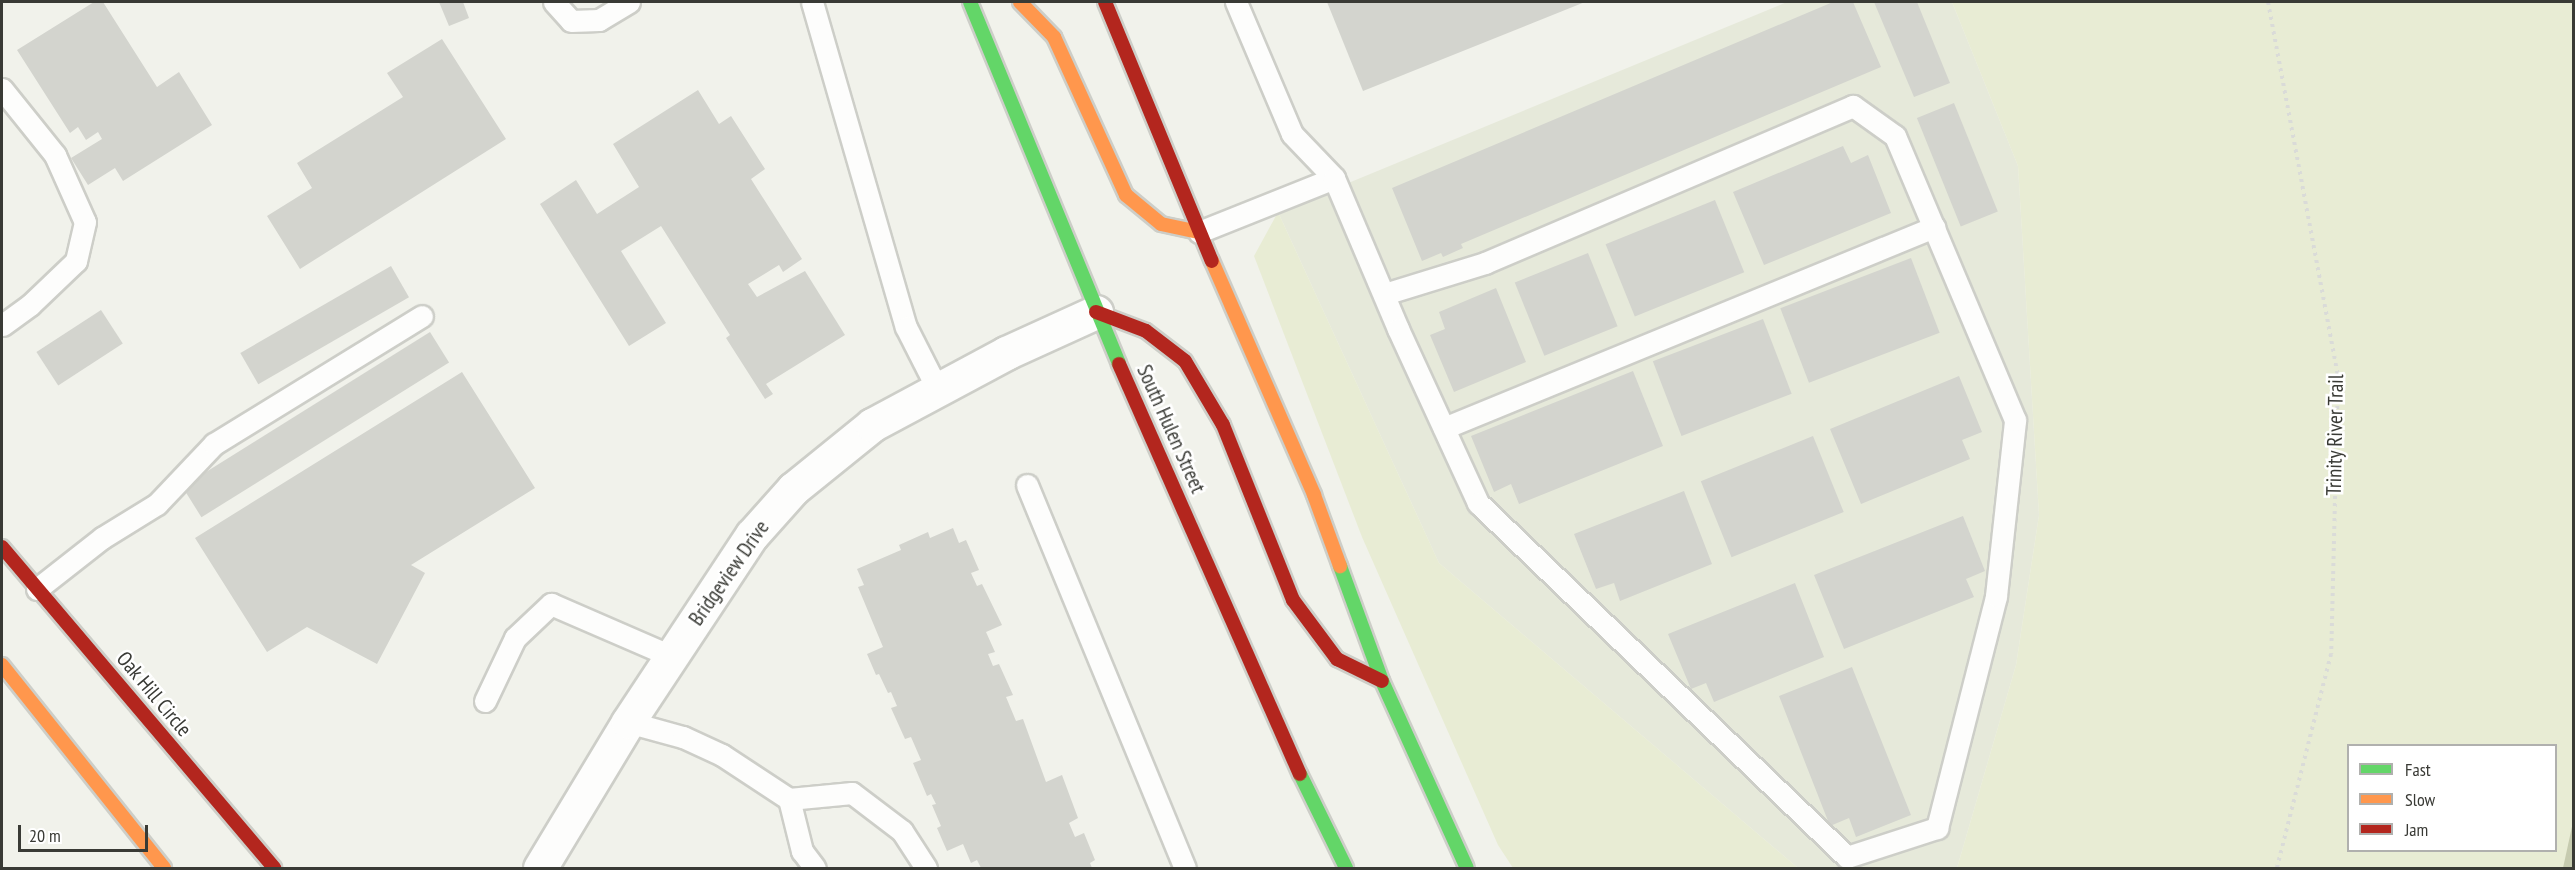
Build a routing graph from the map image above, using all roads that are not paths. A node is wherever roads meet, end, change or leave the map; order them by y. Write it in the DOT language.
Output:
graph roads {
  1 [pos="554,2"];
  2 [pos="629,2"];
  3 [pos="812,2"];
  4 [pos="970,2"];
  5 [pos="1020,2"];
  6 [pos="1105,2"];
  7 [pos="1236,2"];
  8 [pos="2,89"];
  9 [pos="1334,178"];
  10 [pos="1934,226"];
  11 [pos="1199,232"];
  12 [pos="1384,294"];
  13 [pos="1096,312"];
  14 [pos="422,316"];
  15 [pos="2,325"];
  16 [pos="938,390"];
  17 [pos="1444,428"];
  18 [pos="1027,485"];
  19 [pos="2,547"];
  20 [pos="37,589"];
  21 [pos="671,656"];
  22 [pos="2,665"];
  23 [pos="1382,681"];
  24 [pos="485,701"];
  25 [pos="628,722"];
  26 [pos="789,799"];
  27 [pos="164,868"];
  28 [pos="274,868"];
  29 [pos="540,868"];
  30 [pos="815,868"];
  31 [pos="926,868"];
  32 [pos="1185,868"];
  33 [pos="1346,868"];
  34 [pos="1467,868"];
  1 -- 2 [label="lane"];
  3 -- 16 [label="lane"];
  4 -- 13 [label="main road, South Hulen Street"];
  5 -- 11 [label="main road"];
  6 -- 11 [label="main road"];
  7 -- 9 [label="lane"];
  8 -- 15 [label="lane"];
  9 -- 11 [label="lane"];
  9 -- 12 [label="lane"];
  10 -- 12 [label="lane"];
  10 -- 17 [label="lane"];
  10 -- 17 [label="lane"];
  11 -- 23 [label="main road"];
  12 -- 17 [label="lane"];
  13 -- 16 [label="street, Bridgeview Drive"];
  13 -- 23 [label="main road"];
  13 -- 33 [label="main road, South Hulen Street"];
  14 -- 20 [label="lane"];
  16 -- 21 [label="street, Bridgeview Drive"];
  18 -- 32 [label="lane"];
  19 -- 20 [label="main road, Oak Hill Circle"];
  20 -- 28 [label="main road, Oak Hill Circle"];
  21 -- 24 [label="lane"];
  21 -- 25 [label="street, Bridgeview Drive"];
  22 -- 27 [label="main road"];
  23 -- 34 [label="main road"];
  25 -- 26 [label="lane"];
  25 -- 29 [label="street, Bridgeview Drive"];
  26 -- 30 [label="lane"];
  26 -- 31 [label="lane"];
}
